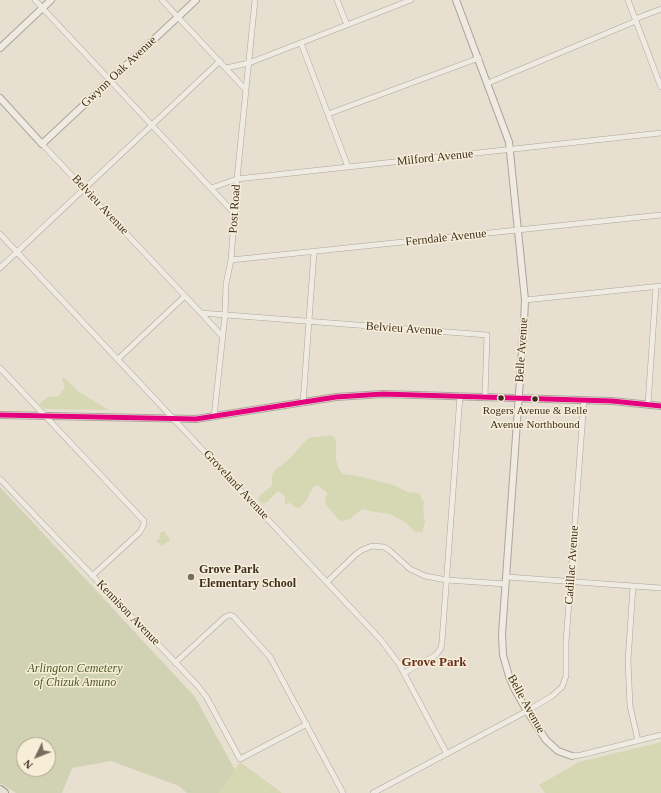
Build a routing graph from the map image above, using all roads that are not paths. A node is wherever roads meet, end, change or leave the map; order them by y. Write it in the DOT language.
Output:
graph roads {
  1 [pos="35,0"];
  2 [pos="51,0"];
  3 [pos="162,0"];
  4 [pos="196,0"];
  5 [pos="255,0"];
  6 [pos="337,0"];
  7 [pos="411,0"];
  8 [pos="456,0"];
  9 [pos="628,0"];
  10 [pos="42,8"];
  11 [pos="661,9"];
  12 [pos="177,17"];
  13 [pos="635,20"];
  14 [pos="347,25"];
  15 [pos="302,43"];
  16 [pos="0,48"];
  17 [pos="479,58"];
  18 [pos="220,61"];
  19 [pos="249,63"];
  20 [pos="226,68"];
  21 [pos="109,80"];
  22 [pos="488,82"];
  23 [pos="661,87"];
  24 [pos="246,90"];
  25 [pos="0,98"];
  26 [pos="328,114"];
  27 [pos="152,126"];
  28 [pos="661,133"];
  29 [pos="42,144"];
  30 [pos="510,150"];
  31 [pos="348,167"];
  32 [pos="237,180"];
  33 [pos="85,188"];
  34 [pos="211,188"];
  35 [pos="234,213"];
  36 [pos="661,215"];
  37 [pos="518,230"];
  38 [pos="0,234"];
  39 [pos="17,252"];
  40 [pos="314,252"];
  41 [pos="232,260"];
  42 [pos="0,268"];
  43 [pos="658,286"];
  44 [pos="185,296"];
  45 [pos="525,300"];
  46 [pos="201,313"];
  47 [pos="225,315"];
  48 [pos="308,322"];
  49 [pos="222,336"];
  50 [pos="118,359"];
  51 [pos="0,368"];
  52 [pos="460,396"];
  53 [pos="485,397"];
  54 [pos="519,398"];
  55 [pos="584,400"];
  56 [pos="303,403"];
  57 [pos="648,404"];
  58 [pos="661,406"];
  59 [pos="0,415"];
  60 [pos="44,416"];
  61 [pos="214,417"];
  62 [pos="174,419"];
  63 [pos="0,479"];
  64 [pos="92,576"];
  65 [pos="447,580"];
  66 [pos="506,581"];
  67 [pos="327,582"];
  68 [pos="570,582"];
  69 [pos="634,586"];
  70 [pos="661,588"];
  71 [pos="175,663"];
  72 [pos="404,673"];
  73 [pos="527,711"];
  74 [pos="307,724"];
  75 [pos="661,735"];
  76 [pos="638,741"];
  77 [pos="447,754"];
  78 [pos="572,756"];
  79 [pos="0,790"];
  80 [pos="4,793"];
  81 [pos="344,793"];
  82 [pos="373,793"];
  1 -- 10 [label="street"];
  2 -- 10 [label="street"];
  3 -- 12 [label="street"];
  4 -- 12 [label="street, Gwynn Oak Avenue"];
  5 -- 19 [label="street, Post Road"];
  6 -- 14 [label="street"];
  7 -- 14 [label="street"];
  8 -- 17 [label="street, Belle Avenue"];
  9 -- 13 [label="street"];
  10 -- 16 [label="street"];
  10 -- 21 [label="street"];
  11 -- 13 [label="street"];
  12 -- 18 [label="street"];
  12 -- 21 [label="street, Gwynn Oak Avenue"];
  13 -- 22 [label="street"];
  13 -- 23 [label="street"];
  14 -- 15 [label="street"];
  15 -- 19 [label="street"];
  15 -- 26 [label="street"];
  17 -- 22 [label="street, Belle Avenue"];
  17 -- 26 [label="street"];
  18 -- 20 [label="street"];
  18 -- 27 [label="street"];
  19 -- 20 [label="street"];
  19 -- 24 [label="street, Post Road"];
  20 -- 24 [label="street"];
  21 -- 27 [label="street"];
  21 -- 29 [label="street, Gwynn Oak Avenue"];
  22 -- 30 [label="street, Belle Avenue"];
  24 -- 32 [label="street, Post Road"];
  25 -- 29 [label="street, Belvieu Avenue"];
  26 -- 31 [label="street"];
  27 -- 33 [label="street"];
  27 -- 34 [label="street"];
  28 -- 30 [label="street, Milford Avenue"];
  29 -- 33 [label="street, Belvieu Avenue"];
  30 -- 31 [label="street, Milford Avenue"];
  30 -- 37 [label="street, Belle Avenue"];
  31 -- 32 [label="street, Milford Avenue"];
  32 -- 34 [label="street, Milford Avenue"];
  32 -- 35 [label="street, Post Road"];
  33 -- 39 [label="street"];
  33 -- 44 [label="street, Belvieu Avenue"];
  34 -- 35 [label="street"];
  35 -- 41 [label="street, Post Road"];
  36 -- 37 [label="street, Ferndale Avenue"];
  37 -- 40 [label="street, Ferndale Avenue"];
  37 -- 45 [label="street, Belle Avenue"];
  38 -- 39 [label="street, Groveland Avenue"];
  39 -- 42 [label="street"];
  39 -- 50 [label="street, Groveland Avenue"];
  40 -- 41 [label="street, Ferndale Avenue"];
  40 -- 48 [label="street"];
  41 -- 47 [label="street, Post Road"];
  43 -- 45 [label="street"];
  43 -- 57 [label="street"];
  44 -- 46 [label="street, Belvieu Avenue"];
  44 -- 50 [label="street"];
  45 -- 54 [label="street, Belle Avenue"];
  46 -- 47 [label="street, Belvieu Avenue"];
  46 -- 49 [label="street, Belvieu Avenue"];
  47 -- 48 [label="street, Belvieu Avenue"];
  47 -- 49 [label="street, Post Road"];
  48 -- 53 [label="street, Belvieu Avenue"];
  48 -- 56 [label="street"];
  49 -- 61 [label="street, Post Road"];
  50 -- 62 [label="street, Groveland Avenue"];
  51 -- 60 [label="street"];
  52 -- 53 [label="street"];
  52 -- 56 [label="street"];
  52 -- 65 [label="street"];
  53 -- 54 [label="street"];
  54 -- 55 [label="street"];
  54 -- 66 [label="street, Belle Avenue"];
  55 -- 57 [label="street"];
  55 -- 68 [label="street, Cadillac Avenue"];
  56 -- 61 [label="street"];
  57 -- 58 [label="street"];
  59 -- 60 [label="street"];
  60 -- 62 [label="street"];
  60 -- 64 [label="street"];
  61 -- 62 [label="street"];
  62 -- 67 [label="street, Groveland Avenue"];
  63 -- 64 [label="street, Kennison Avenue"];
  64 -- 71 [label="street, Kennison Avenue"];
  65 -- 66 [label="street"];
  65 -- 67 [label="street"];
  65 -- 72 [label="street"];
  66 -- 68 [label="street"];
  66 -- 73 [label="street, Belle Avenue"];
  67 -- 72 [label="street, Groveland Avenue"];
  68 -- 69 [label="street"];
  68 -- 73 [label="street, Cadillac Avenue"];
  69 -- 70 [label="street"];
  69 -- 76 [label="street"];
  71 -- 74 [label="street, Kennison Avenue"];
  71 -- 74 [label="street"];
  72 -- 77 [label="street, Groveland Avenue"];
  73 -- 77 [label="street, Cadillac Avenue"];
  73 -- 78 [label="street, Belle Avenue"];
  74 -- 81 [label="street"];
  75 -- 76 [label="street"];
  76 -- 78 [label="street"];
  77 -- 82 [label="street, Cadillac Avenue"];
  79 -- 80 [label="main road"];
}
